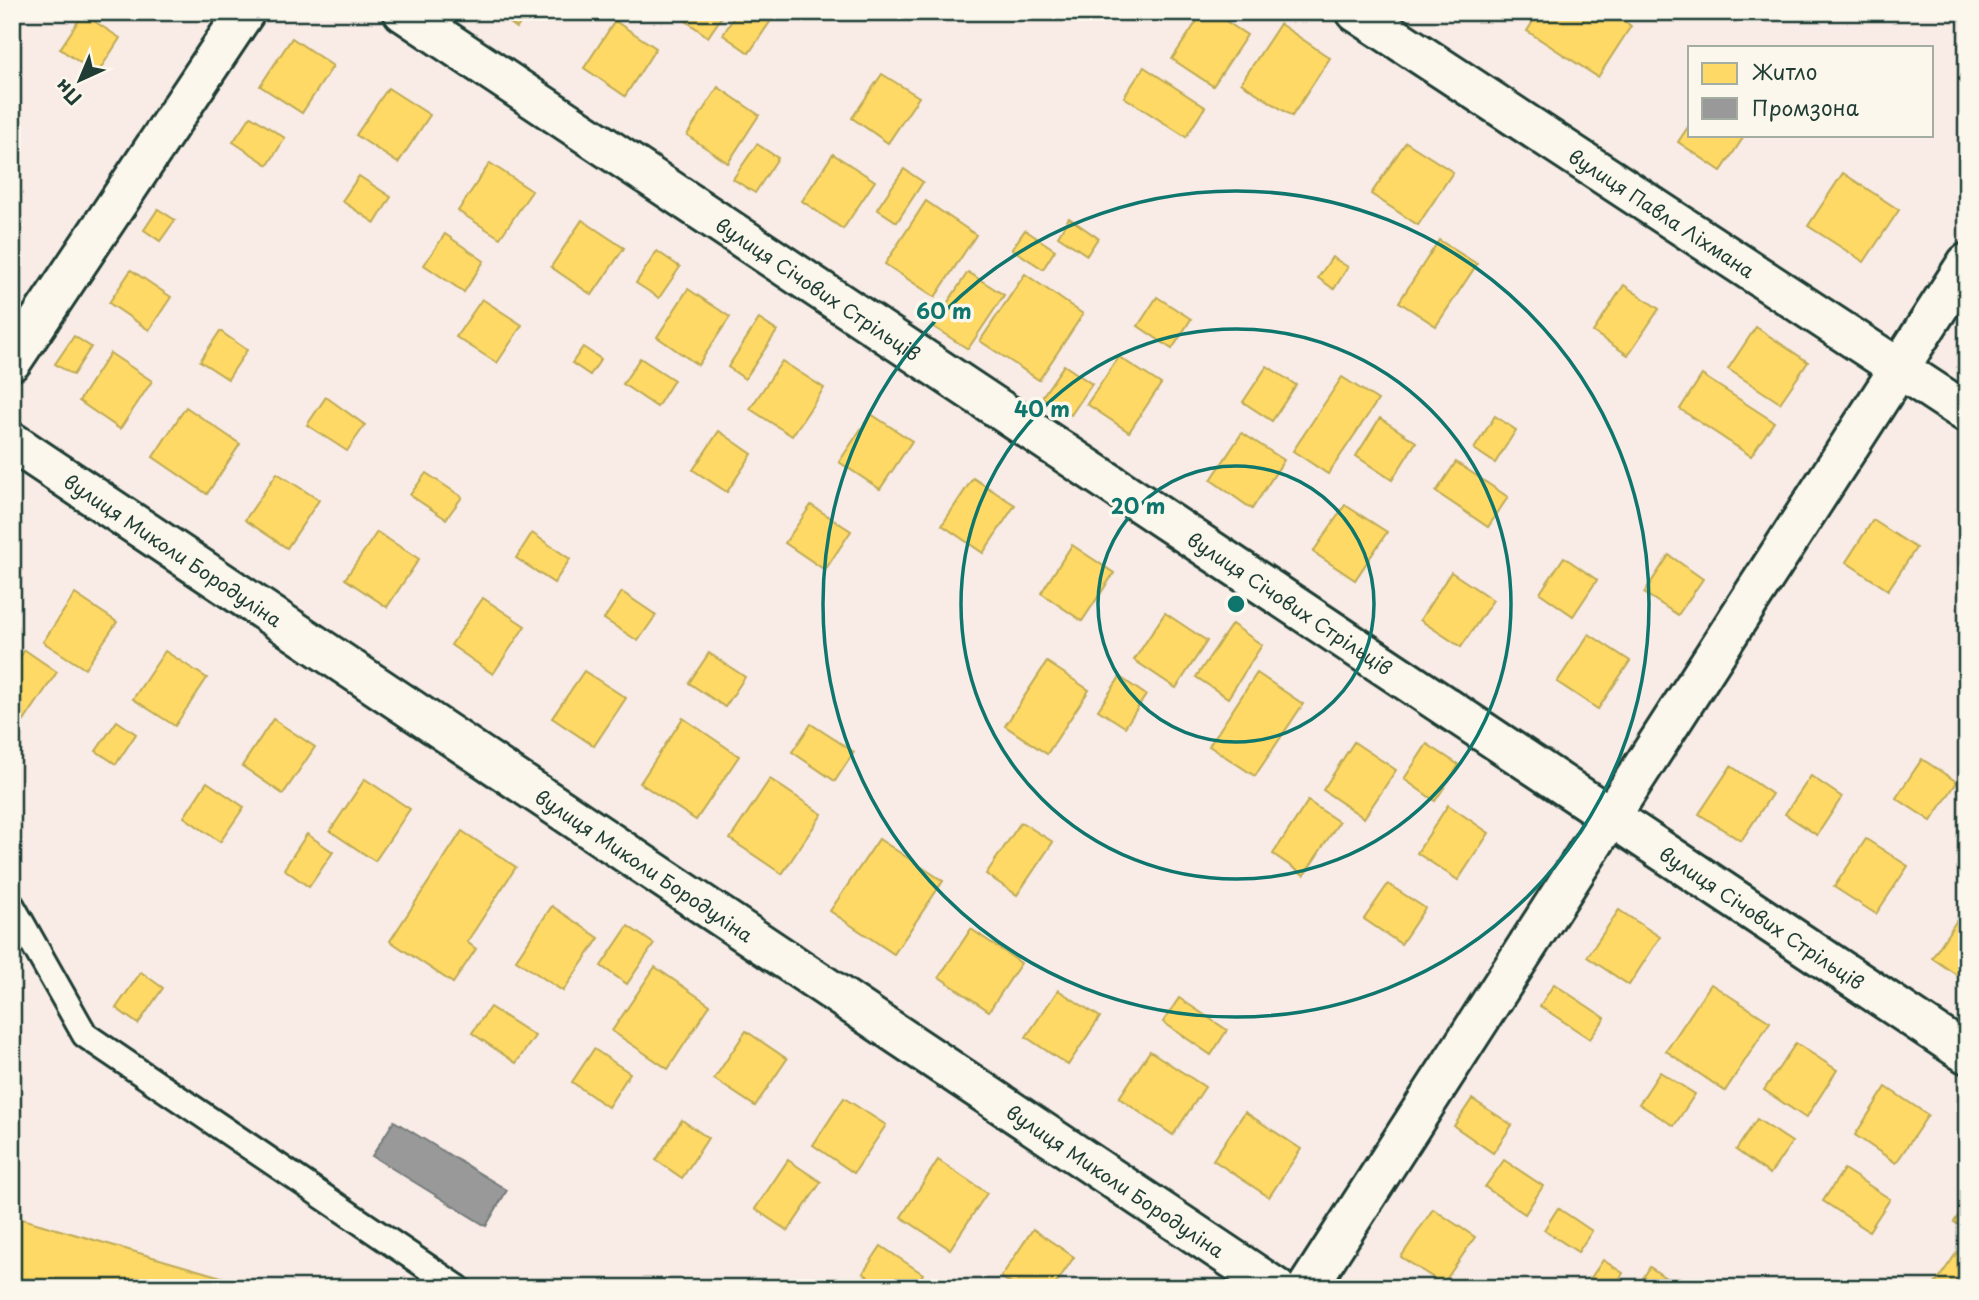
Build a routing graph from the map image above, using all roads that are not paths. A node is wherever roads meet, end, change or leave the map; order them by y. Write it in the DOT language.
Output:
graph roads {
  1 [pos="244,12"];
  2 [pos="403,12"];
  3 [pos="1356,12"];
  4 [pos="1967,263"];
  5 [pos="12,361"];
  6 [pos="1899,368"];
  7 [pos="1967,413"];
  8 [pos="12,442"];
  9 [pos="1610,816"];
  10 [pos="12,906"];
  11 [pos="1967,1054"];
  12 [pos="458,1288"];
  13 [pos="1276,1288"];
  14 [pos="1307,1288"];
  1 -- 5 [label="street"];
  2 -- 9 [label="street, вулиця Січових Стрільців"];
  3 -- 6 [label="street, вулиця Павла Ліхмана"];
  4 -- 6 [label="street"];
  6 -- 7 [label="street, вулиця Павла Ліхмана"];
  6 -- 9 [label="street"];
  8 -- 13 [label="street, вулиця Миколи Бородуліна"];
  9 -- 11 [label="street, вулиця Січових Стрільців"];
  9 -- 14 [label="street"];
  10 -- 12 [label="lane"];
}
